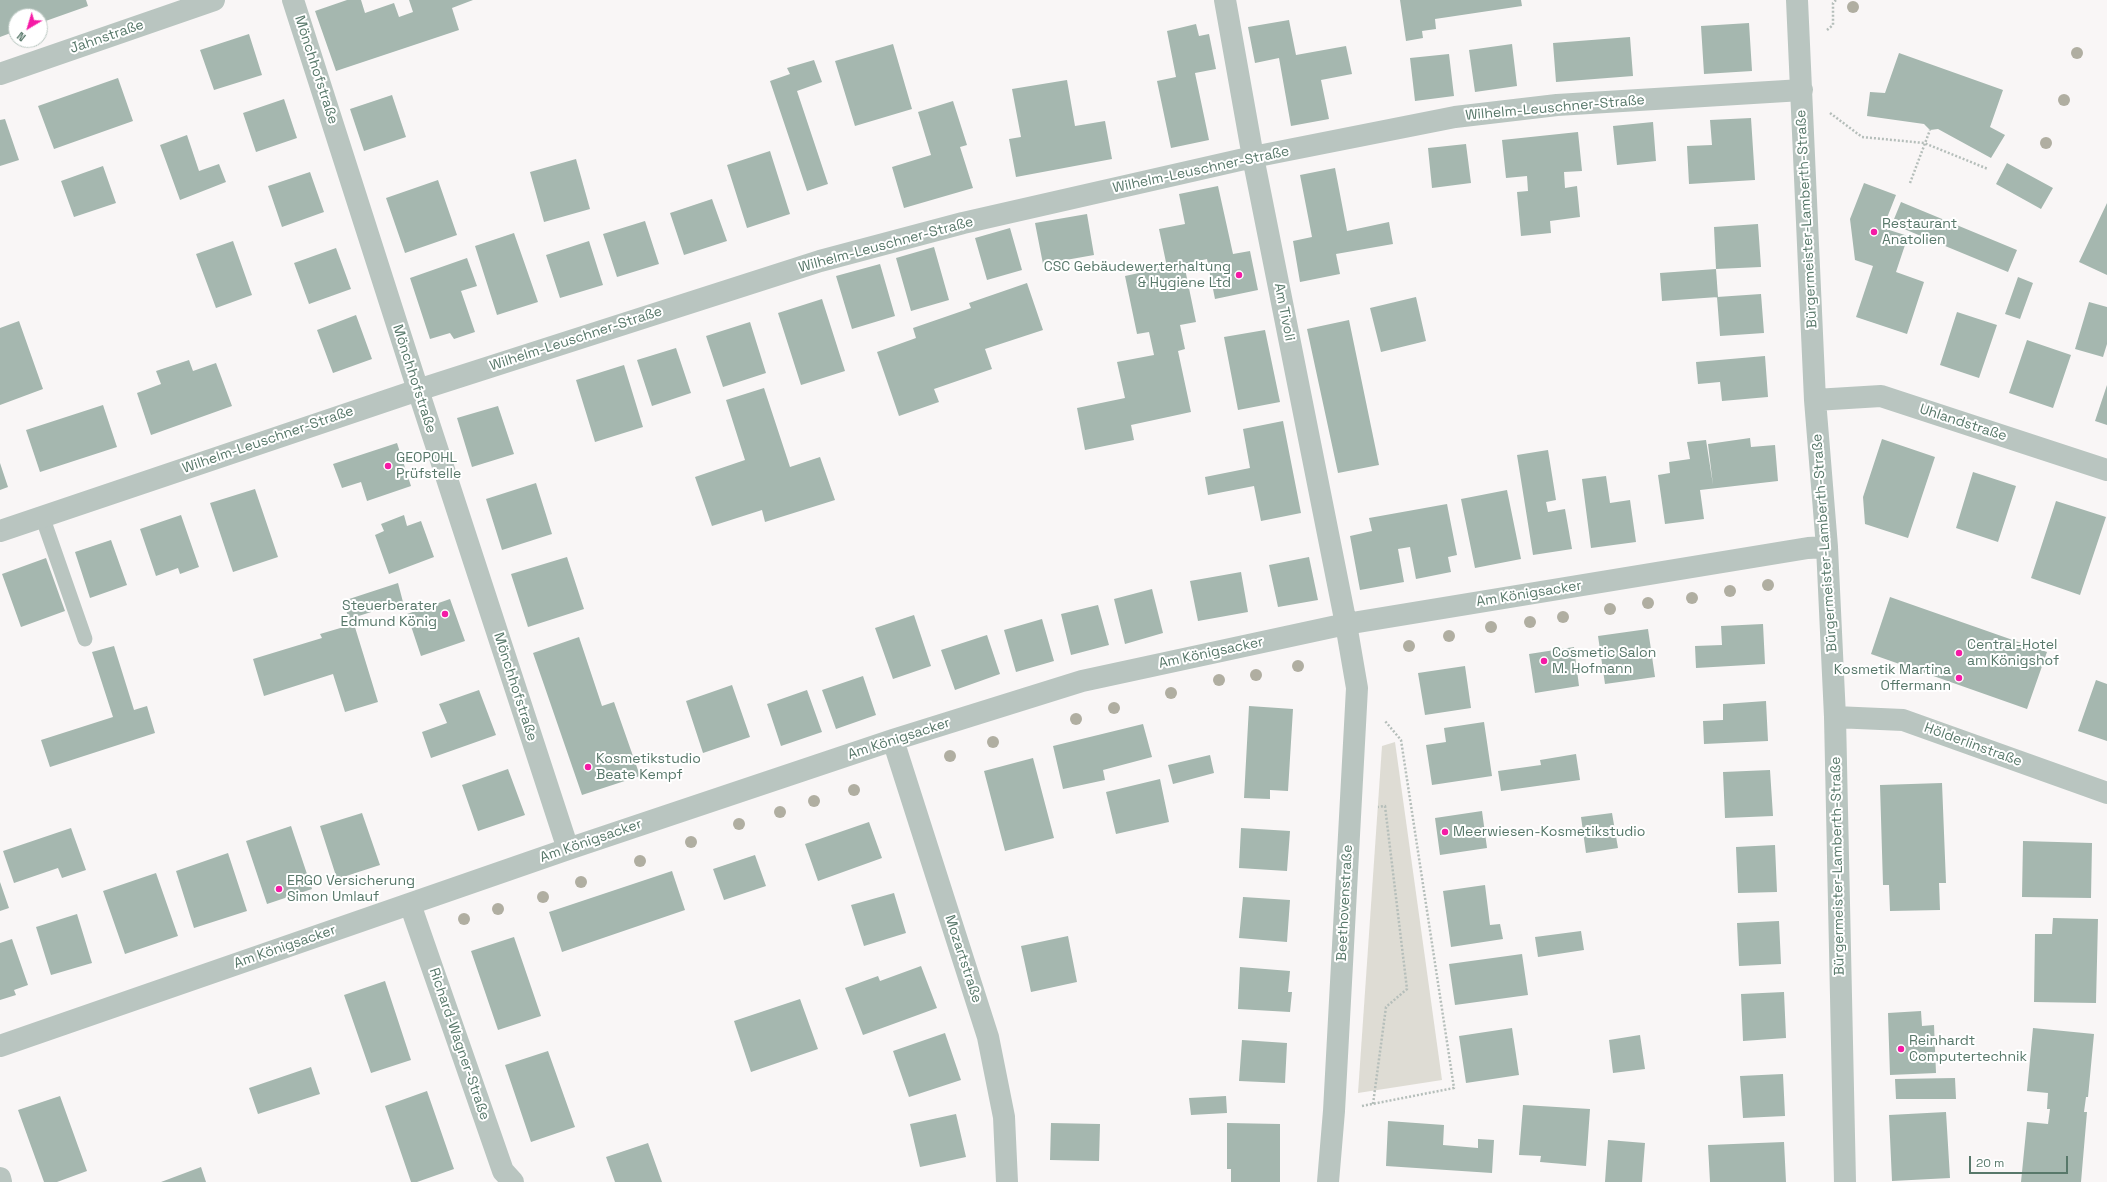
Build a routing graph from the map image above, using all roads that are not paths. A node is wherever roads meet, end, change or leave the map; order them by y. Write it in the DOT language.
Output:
graph roads {
  1 [pos="214,0"];
  2 [pos="293,0"];
  3 [pos="1225,0"];
  4 [pos="1797,0"];
  5 [pos="0,74"];
  6 [pos="1802,90"];
  7 [pos="1253,157"];
  8 [pos="418,390"];
  9 [pos="1815,400"];
  10 [pos="2107,470"];
  11 [pos="42,516"];
  12 [pos="0,531"];
  13 [pos="1827,547"];
  14 [pos="1346,624"];
  15 [pos="85,638"];
  16 [pos="1834,717"];
  17 [pos="893,740"];
  18 [pos="2107,793"];
  19 [pos="568,849"];
  20 [pos="410,904"];
  21 [pos="0,1046"];
  22 [pos="0,1178"];
  23 [pos="2,1182"];
  24 [pos="513,1182"];
  25 [pos="1007,1182"];
  26 [pos="1328,1182"];
  27 [pos="1844,1182"];
  1 -- 5 [label="street, Jahnstraße"];
  2 -- 8 [label="street, Mönchhofstraße"];
  3 -- 7 [label="street, Am Tivoli"];
  4 -- 6 [label="street, Bürgermeister-Lamberth-Straße"];
  6 -- 7 [label="street, Wilhelm-Leuschner-Straße"];
  6 -- 9 [label="street, Bürgermeister-Lamberth-Straße"];
  7 -- 8 [label="street, Wilhelm-Leuschner-Straße"];
  7 -- 14 [label="street, Am Tivoli"];
  8 -- 11 [label="street, Wilhelm-Leuschner-Straße"];
  8 -- 19 [label="street, Mönchhofstraße"];
  9 -- 10 [label="street, Uhlandstraße"];
  9 -- 13 [label="street, Bürgermeister-Lamberth-Straße"];
  11 -- 12 [label="street, Wilhelm-Leuschner-Straße"];
  11 -- 15 [label="lane"];
  13 -- 14 [label="street, Am Königsacker"];
  13 -- 16 [label="street, Bürgermeister-Lamberth-Straße"];
  14 -- 17 [label="street, Am Königsacker"];
  14 -- 26 [label="street, Beethovenstraße"];
  16 -- 18 [label="street, Hölderlinstraße"];
  16 -- 27 [label="street, Bürgermeister-Lamberth-Straße"];
  17 -- 19 [label="street, Am Königsacker"];
  17 -- 25 [label="street, Mozartstraße"];
  19 -- 20 [label="street, Am Königsacker"];
  20 -- 21 [label="street, Am Königsacker"];
  20 -- 24 [label="street, Richard-Wagner-Straße"];
  22 -- 23 [label="street"];
}
